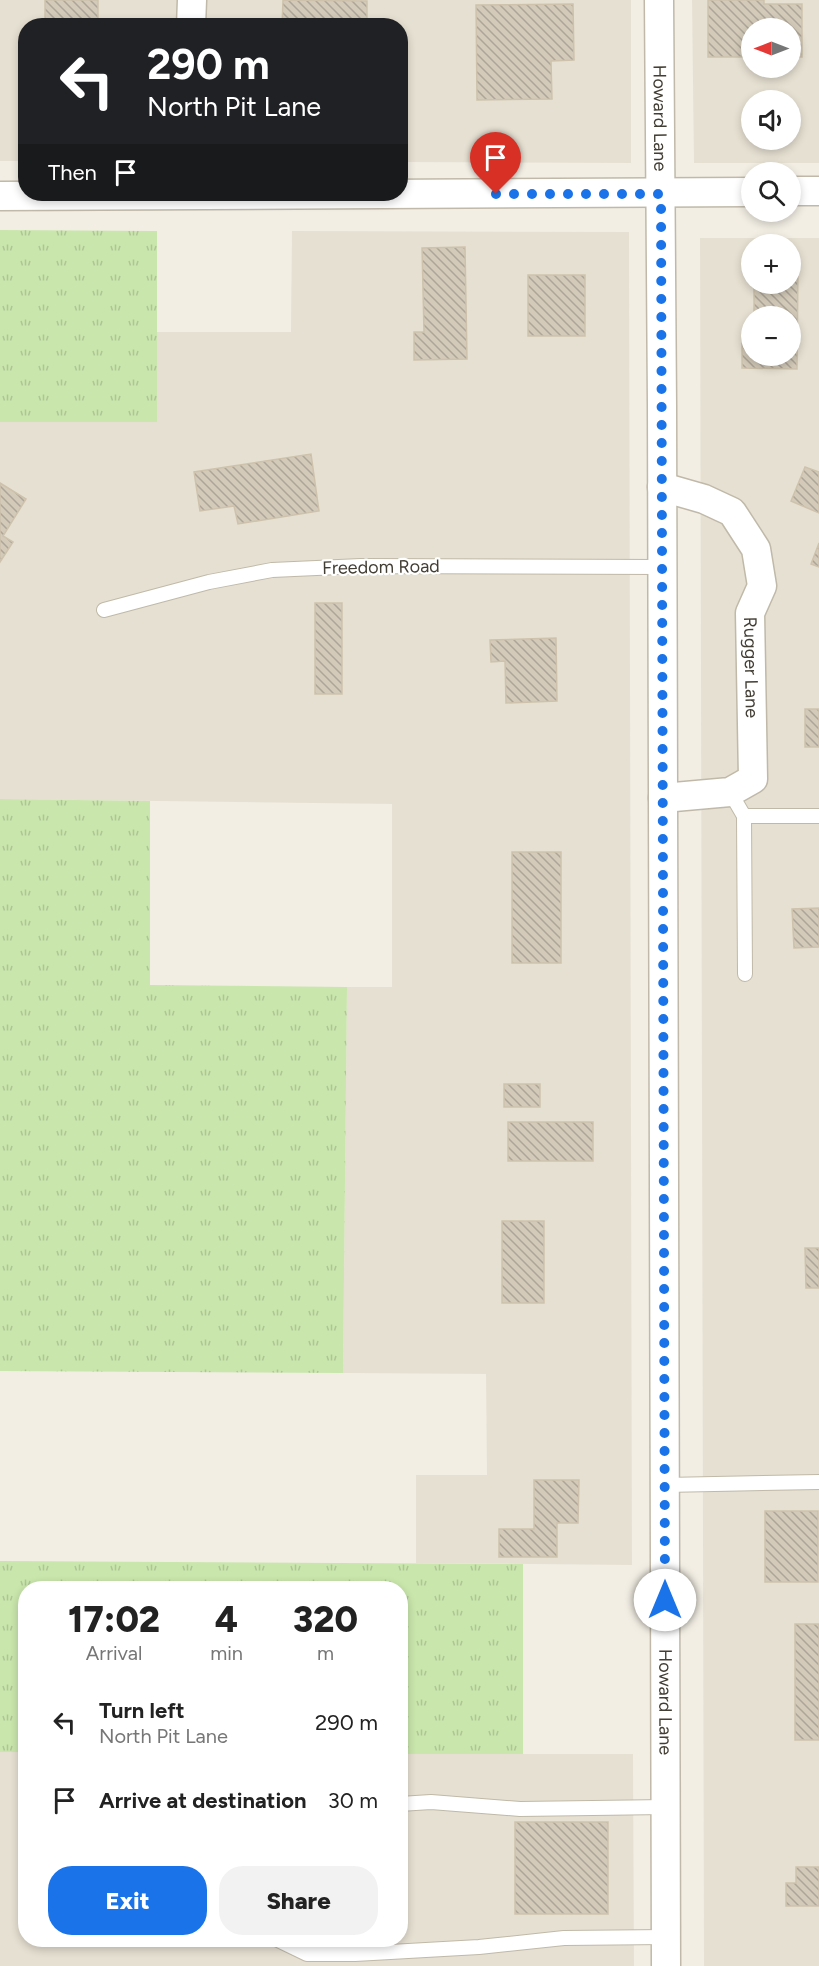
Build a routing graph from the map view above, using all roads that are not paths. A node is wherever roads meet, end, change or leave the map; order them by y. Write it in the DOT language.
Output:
graph roads {
  1 [pos="192,0"];
  2 [pos="659,0"];
  3 [pos="191,18"];
  4 [pos="819,190"];
  5 [pos="801,191"];
  6 [pos="741,192"];
  7 [pos="408,194"];
  8 [pos="661,194"];
  9 [pos="0,196"];
  10 [pos="18,196"];
  11 [pos="662,487"];
  12 [pos="663,567"];
  13 [pos="104,610"];
  14 [pos="730,792"];
  15 [pos="663,798"];
  16 [pos="744,816"];
  17 [pos="819,816"];
  18 [pos="745,974"];
  19 [pos="819,1482"];
  20 [pos="665,1485"];
  21 [pos="408,1803"];
  22 [pos="666,1807"];
  23 [pos="666,1937"];
  24 [pos="292,1947"];
  25 [pos="433,1951"];
  26 [pos="434,1966"];
  27 [pos="666,1966"];
  1 -- 3 [label="street"];
  2 -- 8 [label="street, Howard Lane"];
  4 -- 5 [label="street"];
  6 -- 8 [label="street"];
  7 -- 8 [label="street"];
  8 -- 11 [label="street, Howard Lane"];
  9 -- 10 [label="street"];
  11 -- 12 [label="street, Howard Lane"];
  11 -- 14 [label="street, Rugger Lane"];
  12 -- 13 [label="lane, Freedom Road"];
  12 -- 15 [label="street, Howard Lane"];
  14 -- 15 [label="street"];
  14 -- 16 [label="lane"];
  15 -- 20 [label="street, Howard Lane"];
  16 -- 17 [label="lane"];
  16 -- 18 [label="lane"];
  19 -- 20 [label="lane"];
  20 -- 22 [label="street, Howard Lane"];
  21 -- 22 [label="lane"];
  22 -- 23 [label="street, Howard Lane"];
  23 -- 25 [label="lane"];
  23 -- 27 [label="street, Howard Lane"];
  24 -- 25 [label="lane"];
  25 -- 26 [label="lane"];
}
